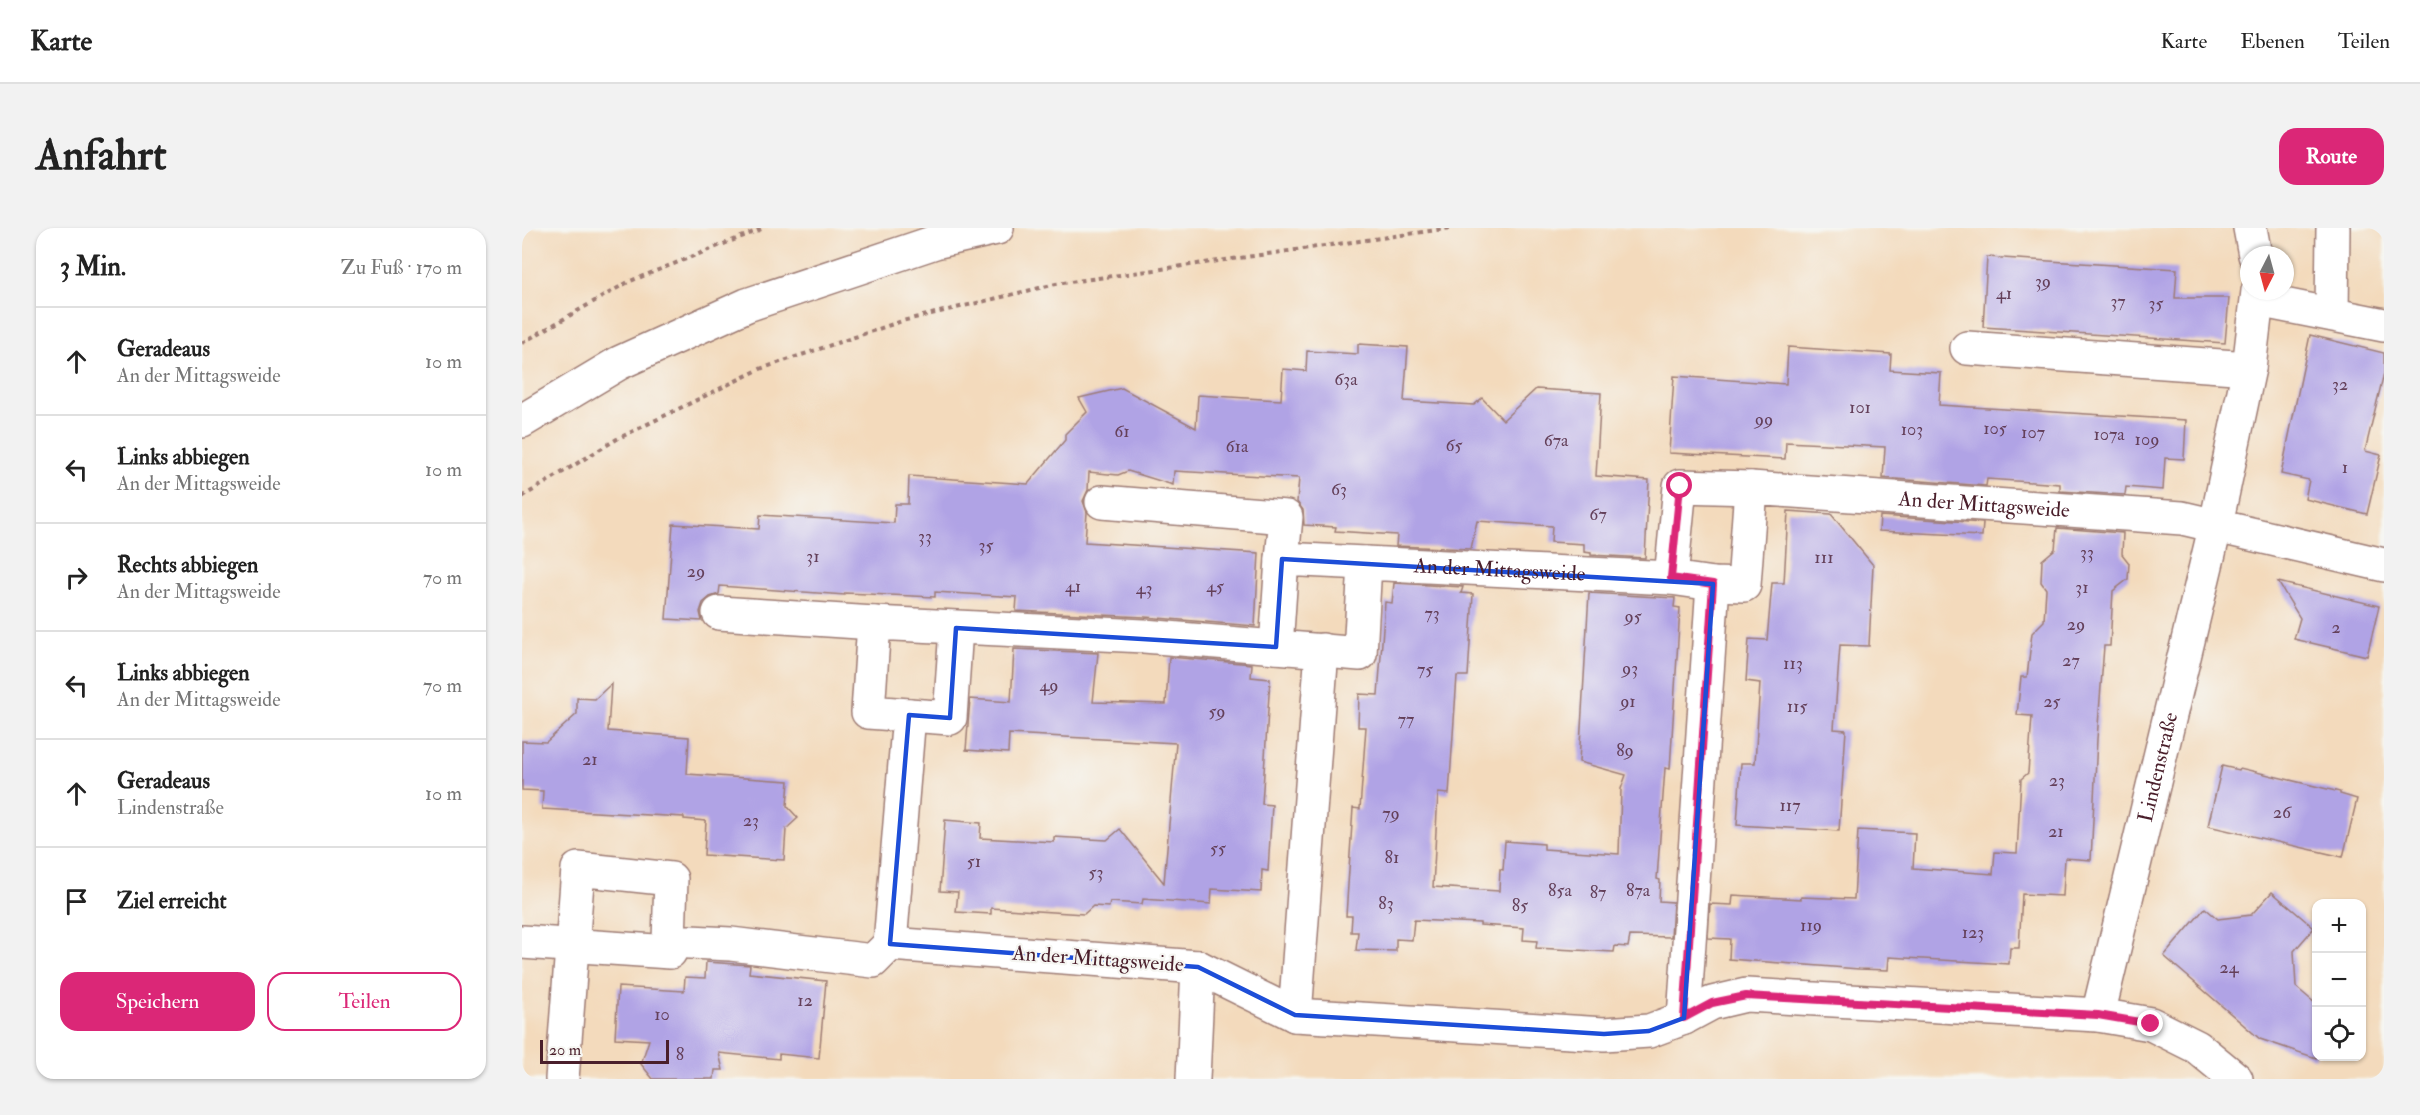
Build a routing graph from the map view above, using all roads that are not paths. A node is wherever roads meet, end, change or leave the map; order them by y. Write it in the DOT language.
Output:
graph roads {
  1 [pos="997,228"];
  2 [pos="2250,228"];
  3 [pos="2333,228"];
  4 [pos="2254,246"];
  5 [pos="2257,300"];
  6 [pos="2277,300"];
  7 [pos="2332,314"];
  8 [pos="2384,325"];
  9 [pos="1967,348"];
  10 [pos="2249,368"];
  11 [pos="522,421"];
  12 [pos="1750,488"];
  13 [pos="1102,502"];
  14 [pos="2216,524"];
  15 [pos="1282,559"];
  16 [pos="1365,563"];
  17 [pos="2384,565"];
  18 [pos="1671,578"];
  19 [pos="1713,584"];
  20 [pos="719,614"];
  21 [pos="874,623"];
  22 [pos="956,628"];
  23 [pos="1276,647"];
  24 [pos="1322,650"];
  25 [pos="909,715"];
  26 [pos="669,941"];
  27 [pos="522,942"];
  28 [pos="890,944"];
  29 [pos="572,945"];
  30 [pos="1198,967"];
  31 [pos="1295,1015"];
  32 [pos="2098,1015"];
  33 [pos="1684,1018"];
  34 [pos="562,1079"];
  35 [pos="1193,1079"];
  36 [pos="2236,1079"];
  1 -- 11 [label="street"];
  2 -- 4 [label="street"];
  3 -- 7 [label="street"];
  5 -- 10 [label="street, Lindenstraße"];
  6 -- 7 [label="street, Lindenstraße"];
  7 -- 8 [label="street, Lindenstraße"];
  9 -- 10 [label="street"];
  10 -- 14 [label="street, Lindenstraße"];
  12 -- 14 [label="street, An der Mittagsweide"];
  12 -- 18 [label="street, An der Mittagsweide"];
  12 -- 19 [label="street, An der Mittagsweide"];
  13 -- 15 [label="street"];
  14 -- 17 [label="street, An der Mittagsweide"];
  14 -- 32 [label="street, Lindenstraße"];
  15 -- 16 [label="street, An der Mittagsweide"];
  15 -- 23 [label="street"];
  16 -- 18 [label="street, An der Mittagsweide"];
  16 -- 24 [label="street"];
  18 -- 19 [label="street, An der Mittagsweide"];
  19 -- 33 [label="street"];
  20 -- 21 [label="street"];
  21 -- 22 [label="street"];
  21 -- 25 [label="street"];
  22 -- 23 [label="street"];
  22 -- 25 [label="street"];
  23 -- 24 [label="street"];
  24 -- 31 [label="street"];
  25 -- 28 [label="street"];
  26 -- 28 [label="street"];
  26 -- 29 [label="street"];
  26 -- 29 [label="street"];
  27 -- 29 [label="street"];
  28 -- 30 [label="street, An der Mittagsweide"];
  29 -- 34 [label="street"];
  30 -- 31 [label="street, An der Mittagsweide"];
  30 -- 35 [label="street"];
  31 -- 33 [label="street, An der Mittagsweide"];
  32 -- 33 [label="street, An der Mittagsweide"];
  32 -- 36 [label="street"];
}
